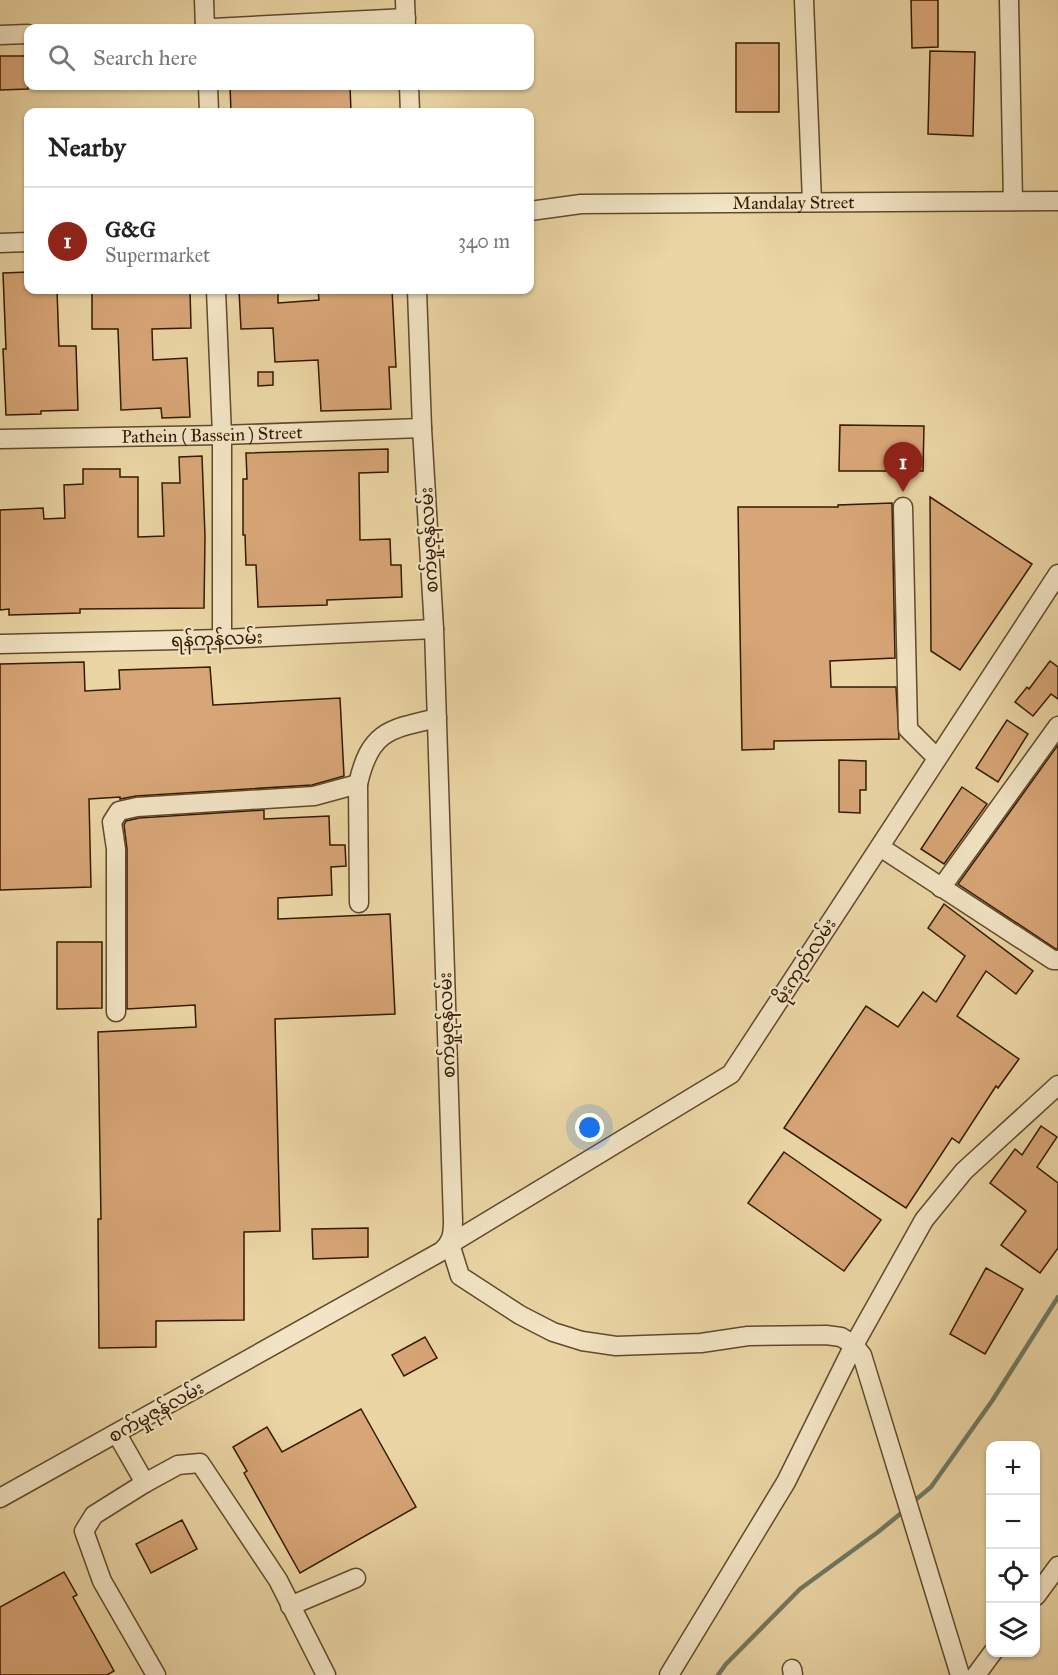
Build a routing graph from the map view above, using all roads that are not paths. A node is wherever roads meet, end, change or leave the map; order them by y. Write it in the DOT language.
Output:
graph roads {
  1 [pos="204,0"];
  2 [pos="804,0"];
  3 [pos="1009,0"];
  4 [pos="406,16"];
  5 [pos="205,24"];
  6 [pos="277,24"];
  7 [pos="24,34"];
  8 [pos="0,35"];
  9 [pos="208,90"];
  10 [pos="409,90"];
  11 [pos="209,108"];
  12 [pos="410,108"];
  13 [pos="1013,201"];
  14 [pos="1058,201"];
  15 [pos="812,202"];
  16 [pos="534,210"];
  17 [pos="24,242"];
  18 [pos="0,243"];
  19 [pos="216,294"];
  20 [pos="417,294"];
  21 [pos="422,428"];
  22 [pos="222,435"];
  23 [pos="0,439"];
  24 [pos="903,507"];
  25 [pos="1058,574"];
  26 [pos="434,629"];
  27 [pos="222,639"];
  28 [pos="0,644"];
  29 [pos="437,718"];
  30 [pos="1058,726"];
  31 [pos="938,758"];
  32 [pos="358,784"];
  33 [pos="880,847"];
  34 [pos="942,888"];
  35 [pos="359,903"];
  36 [pos="1058,960"];
  37 [pos="116,1012"];
  38 [pos="1058,1085"];
  39 [pos="450,1244"];
  40 [pos="854,1345"];
  41 [pos="117,1434"];
  42 [pos="145,1483"];
  43 [pos="0,1498"];
  44 [pos="1058,1566"];
  45 [pos="356,1578"];
  46 [pos="1040,1589"];
  47 [pos="290,1606"];
  48 [pos="990,1657"];
  49 [pos="156,1675"];
  50 [pos="326,1675"];
  51 [pos="669,1675"];
  52 [pos="960,1675"];
  53 [pos="975,1675"];
  1 -- 5 [label="street"];
  2 -- 15 [label="street"];
  3 -- 13 [label="street"];
  4 -- 6 [label="street"];
  7 -- 8 [label="street"];
  9 -- 11 [label="street"];
  10 -- 12 [label="street"];
  13 -- 14 [label="street, Mandalay Street"];
  13 -- 15 [label="street, Mandalay Street"];
  15 -- 16 [label="street, Mandalay Street"];
  17 -- 18 [label="street"];
  19 -- 22 [label="street"];
  20 -- 21 [label="street, စက်မှုဇုန်လမ်း"];
  21 -- 22 [label="street, Pathein ( Bassein ) Street"];
  21 -- 26 [label="street, စက်မှုဇုန်လမ်း"];
  22 -- 23 [label="street, Pathein ( Bassein ) Street"];
  22 -- 27 [label="street"];
  24 -- 31 [label="street"];
  25 -- 31 [label="street, မိုးကုတ်လမ်း"];
  26 -- 27 [label="street, ရန်ကုန်လမ်း"];
  26 -- 29 [label="street, စက်မှုဇုန်လမ်း"];
  27 -- 28 [label="street, ရန်ကုန်လမ်း"];
  29 -- 32 [label="street"];
  29 -- 39 [label="street, စက်မှုဇုန်လမ်း"];
  30 -- 34 [label="street"];
  31 -- 33 [label="street, မိုးကုတ်လမ်း"];
  32 -- 35 [label="street"];
  32 -- 37 [label="street"];
  33 -- 34 [label="street"];
  33 -- 39 [label="street, မိုးကုတ်လမ်း"];
  34 -- 36 [label="street"];
  38 -- 40 [label="street"];
  39 -- 40 [label="street"];
  39 -- 41 [label="street, စက်မှုဇုန်လမ်း"];
  40 -- 51 [label="street"];
  40 -- 52 [label="street"];
  41 -- 42 [label="street"];
  41 -- 43 [label="street, စက်မှုဇုန်လမ်း"];
  42 -- 47 [label="street"];
  42 -- 49 [label="street"];
  44 -- 46 [label="street"];
  45 -- 47 [label="street"];
  47 -- 50 [label="street"];
  48 -- 53 [label="street"];
}
